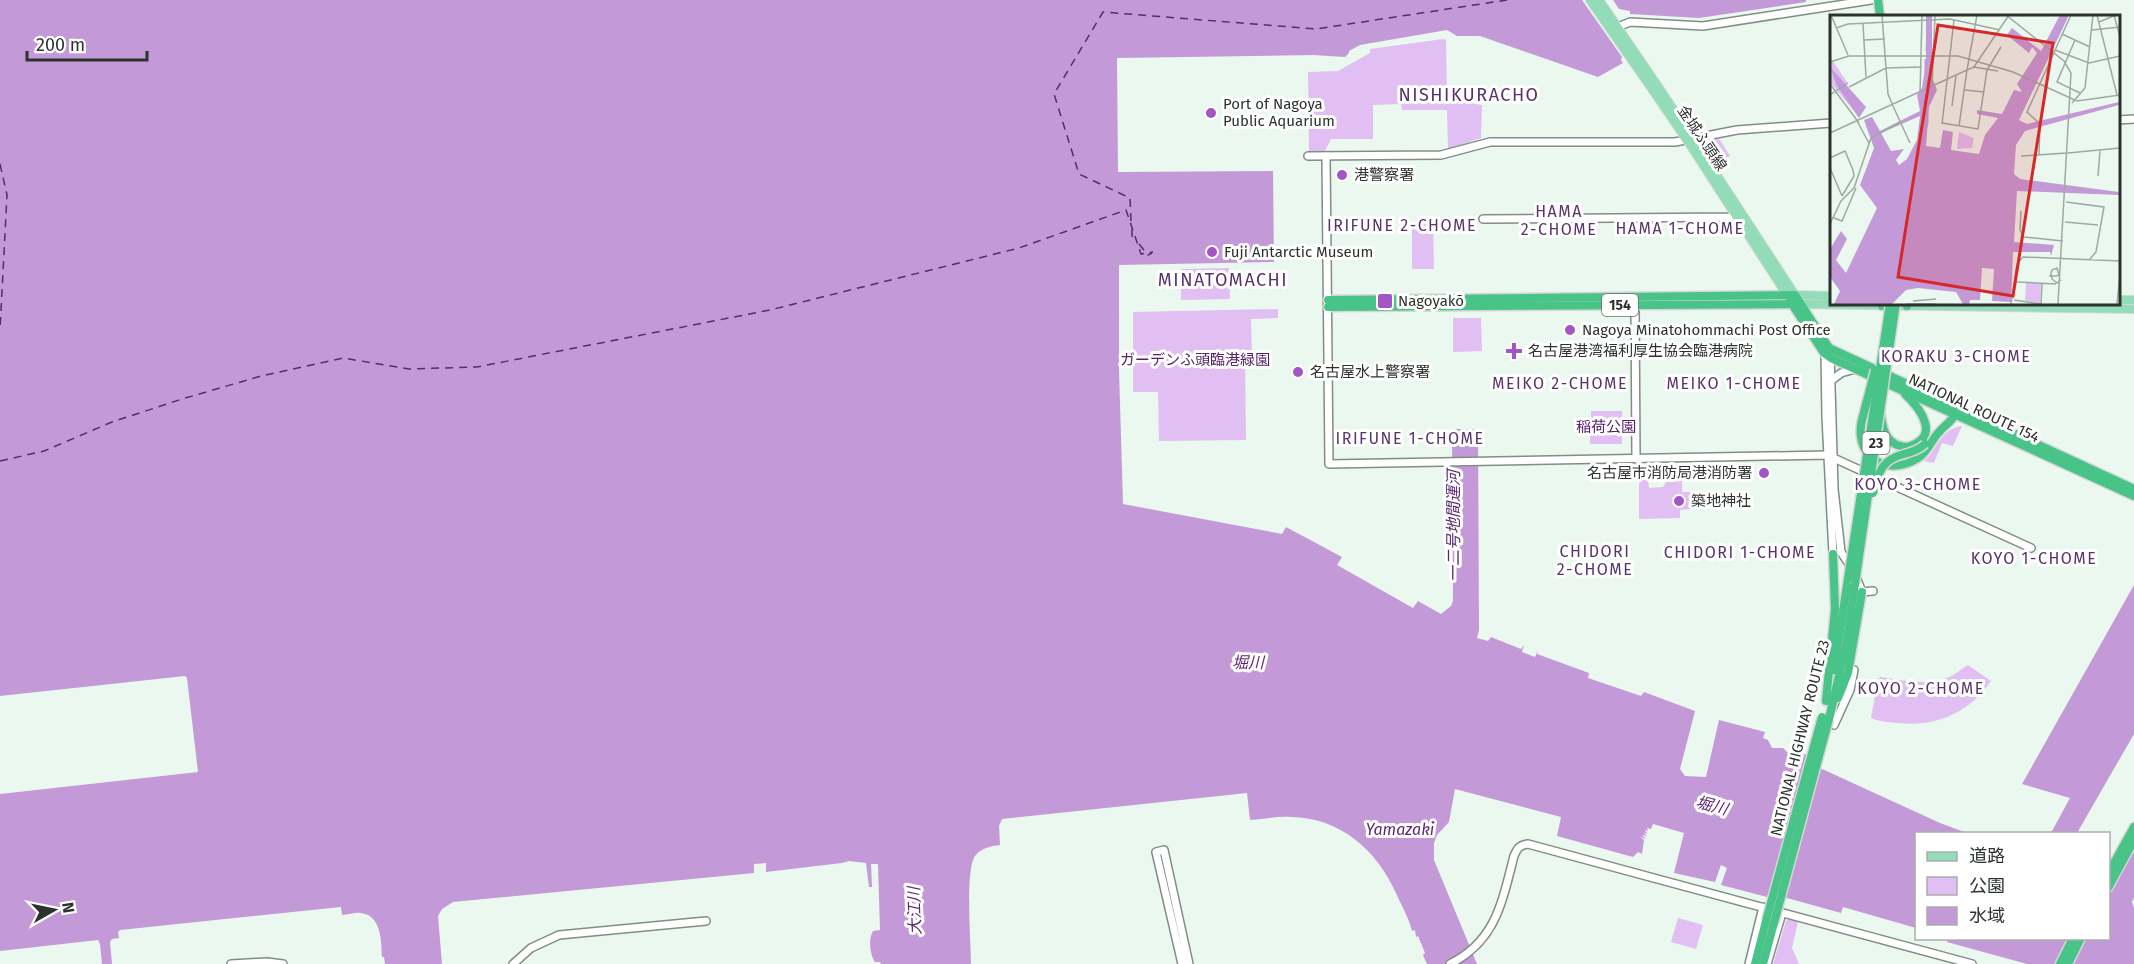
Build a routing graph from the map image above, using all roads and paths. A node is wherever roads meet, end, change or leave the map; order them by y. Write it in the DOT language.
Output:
graph roads {
  1 [pos="1590,0"];
  2 [pos="1599,0"];
  3 [pos="1872,0"];
  4 [pos="1878,0"];
  5 [pos="1601,10"];
  6 [pos="1875,15"];
  7 [pos="1880,15"];
  8 [pos="1614,28"];
  9 [pos="2134,119"];
  10 [pos="2119,120"];
  11 [pos="1830,123"];
  12 [pos="1696,148"];
  13 [pos="1308,156"];
  14 [pos="1326,156"];
  15 [pos="1736,214"];
  16 [pos="1483,219"];
  17 [pos="1830,296"];
  18 [pos="1793,300"];
  19 [pos="1830,302"];
  20 [pos="1328,303"];
  21 [pos="1885,304"];
  22 [pos="1896,304"];
  23 [pos="1907,304"];
  24 [pos="1635,305"];
  25 [pos="2134,309"];
  26 [pos="1884,344"];
  27 [pos="1828,353"];
  28 [pos="1855,369"];
  29 [pos="1832,380"];
  30 [pos="1898,388"];
  31 [pos="1881,409"];
  32 [pos="1962,416"];
  33 [pos="1952,419"];
  34 [pos="1830,456"];
  35 [pos="1636,459"];
  36 [pos="2134,489"];
  37 [pos="2134,496"];
  38 [pos="1864,522"];
  39 [pos="2031,548"];
  40 [pos="1833,554"];
  41 [pos="1852,581"];
  42 [pos="1874,591"];
  43 [pos="1862,592"];
  44 [pos="1854,670"];
  45 [pos="1829,704"];
  46 [pos="1829,721"];
  47 [pos="2134,829"];
  48 [pos="2134,840"];
  49 [pos="2110,872"];
  50 [pos="2110,879"];
  51 [pos="2110,886"];
  52 [pos="1764,907"];
  53 [pos="1782,913"];
  54 [pos="706,921"];
  55 [pos="2073,940"];
  56 [pos="2079,940"];
  57 [pos="231,964"];
  58 [pos="284,964"];
  59 [pos="513,964"];
  60 [pos="1182,964"];
  61 [pos="1189,964"];
  62 [pos="1450,964"];
  63 [pos="1749,964"];
  64 [pos="1755,964"];
  65 [pos="1765,964"];
  66 [pos="1972,964"];
  67 [pos="2064,964"];
  1 -- 5 [label="main road, 金城ふ頭線"];
  2 -- 5 [label="main road, 金城ふ頭線"];
  3 -- 6 [label="highway"];
  3 -- 8 [label="street"];
  4 -- 7 [label="highway"];
  5 -- 8 [label="main road, 金城ふ頭線"];
  8 -- 12 [label="main road, 金城ふ頭線, bridge"];
  9 -- 10 [label="street"];
  11 -- 14 [label="street"];
  12 -- 15 [label="main road, 金城ふ頭線"];
  12 -- 18 [label="main road, 金城ふ頭線"];
  13 -- 14 [label="street"];
  14 -- 20 [label="street"];
  15 -- 16 [label="street"];
  15 -- 18 [label="main road, 金城ふ頭線"];
  17 -- 18 [label="main road"];
  18 -- 19 [label="main road"];
  18 -- 20 [label="highway, 154"];
  18 -- 24 [label="highway, 154"];
  18 -- 27 [label="highway"];
  20 -- 24 [label="highway, 154"];
  20 -- 35 [label="street"];
  21 -- 23 [label="main road"];
  21 -- 26 [label="highway, NATIONAL HIGHWAY ROUTE 23 / 23, bridge"];
  22 -- 31 [label="highway, NATIONAL HIGHWAY ROUTE 23 / 23, bridge"];
  23 -- 25 [label="main road"];
  24 -- 35 [label="street"];
  26 -- 33 [label="highway, 23, bridge"];
  26 -- 41 [label="highway, NATIONAL HIGHWAY ROUTE 23 / 23, bridge"];
  27 -- 28 [label="highway, NATIONAL ROUTE 154"];
  27 -- 29 [label="street"];
  27 -- 34 [label="street"];
  27 -- 36 [label="highway, NATIONAL ROUTE 154"];
  28 -- 29 [label="street"];
  28 -- 30 [label="highway, NATIONAL ROUTE 154"];
  29 -- 34 [label="street"];
  30 -- 31 [label="highway, 23"];
  30 -- 32 [label="highway, NATIONAL ROUTE 154"];
  31 -- 38 [label="highway, NATIONAL HIGHWAY ROUTE 23 / 23, bridge"];
  32 -- 33 [label="highway, 23"];
  32 -- 37 [label="highway, NATIONAL ROUTE 154"];
  33 -- 38 [label="highway, 23, bridge"];
  34 -- 35 [label="street"];
  34 -- 39 [label="street"];
  34 -- 40 [label="street"];
  34 -- 43 [label="street"];
  38 -- 41 [label="highway, NATIONAL HIGHWAY ROUTE 23 / 23, bridge"];
  40 -- 45 [label="highway, 23"];
  41 -- 45 [label="highway, NATIONAL HIGHWAY ROUTE 23 / 23"];
  42 -- 43 [label="street"];
  43 -- 45 [label="highway, 23"];
  44 -- 46 [label="street"];
  45 -- 46 [label="highway, NATIONAL HIGHWAY ROUTE 23 / 23"];
  46 -- 64 [label="highway, NATIONAL HIGHWAY ROUTE 23 / 23, bridge"];
  46 -- 65 [label="highway, NATIONAL HIGHWAY ROUTE 23 / 23, bridge"];
  47 -- 49 [label="highway"];
  47 -- 50 [label="street"];
  48 -- 51 [label="highway"];
  52 -- 53 [label="street"];
  52 -- 62 [label="street"];
  52 -- 63 [label="street"];
  53 -- 65 [label="street"];
  53 -- 66 [label="street"];
  54 -- 59 [label="street"];
  55 -- 67 [label="highway"];
  56 -- 67 [label="highway"];
  57 -- 58 [label="street"];
  60 -- 61 [label="street"];
}
